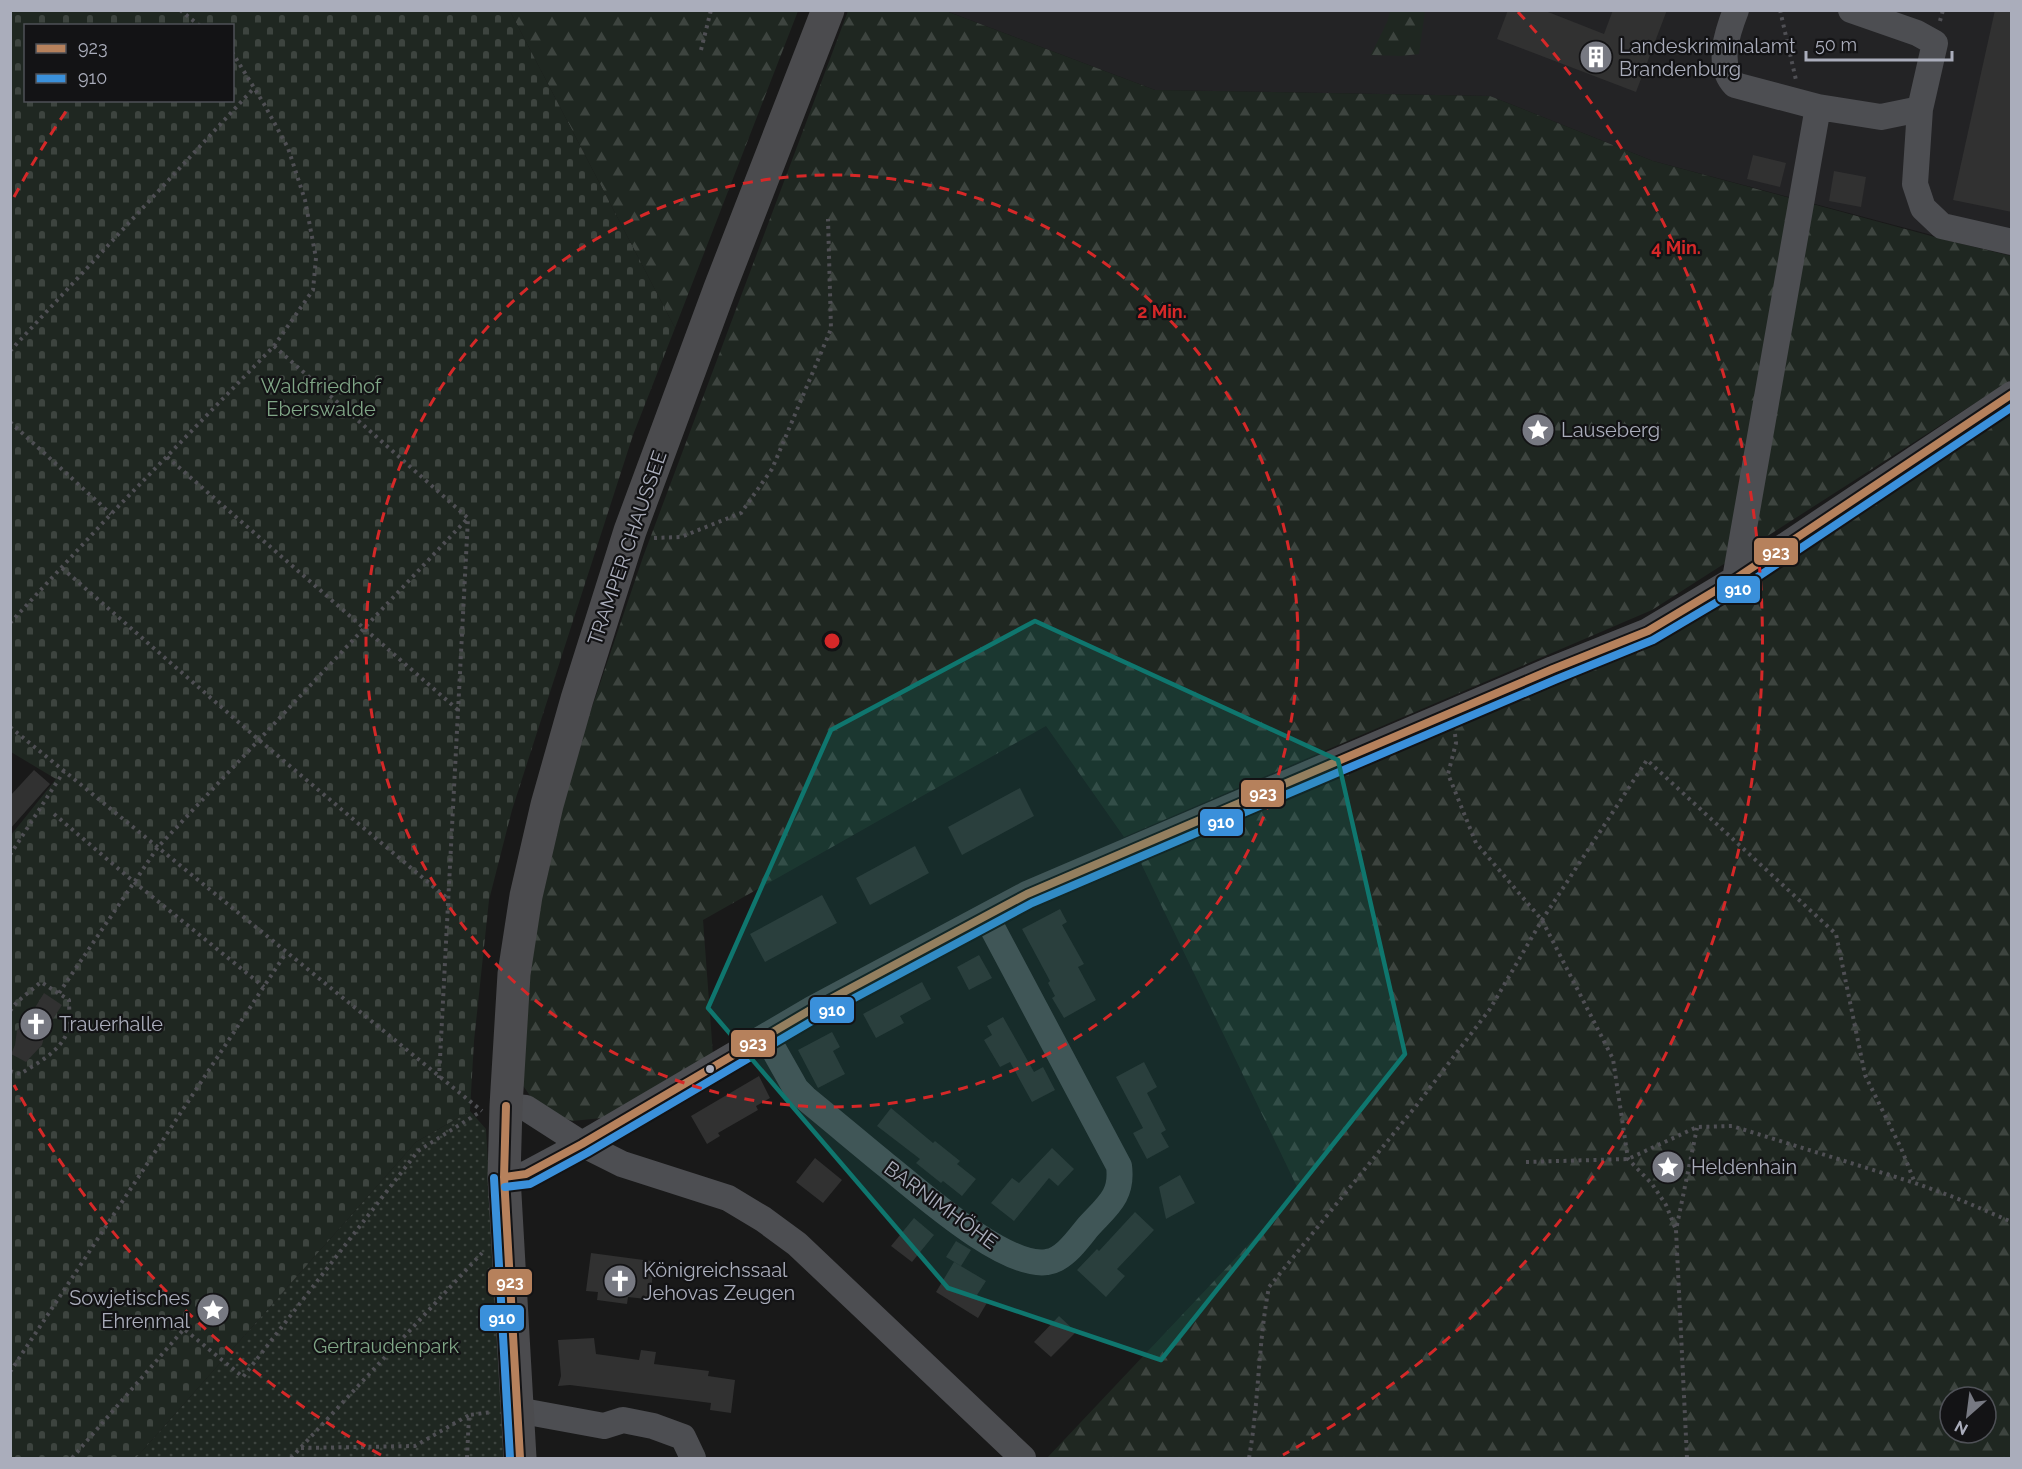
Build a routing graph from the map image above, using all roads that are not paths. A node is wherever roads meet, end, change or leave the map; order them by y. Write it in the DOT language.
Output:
graph roads {
  1 [pos="828,10"];
  2 [pos="1736,10"];
  3 [pos="1851,10"];
  4 [pos="1810,104"];
  5 [pos="1920,109"];
  6 [pos="2012,242"];
  7 [pos="2012,394"];
  8 [pos="1735,579"];
  9 [pos="986,916"];
  10 [pos="766,1036"];
  11 [pos="493,1109"];
  12 [pos="582,1144"];
  13 [pos="504,1178"];
  14 [pos="517,1410"];
  15 [pos="520,1458"];
  16 [pos="693,1458"];
  17 [pos="1023,1458"];
  1 -- 11 [label="main road, TRAMPER CHAUSSEE"];
  2 -- 4 [label="street"];
  3 -- 5 [label="street"];
  4 -- 5 [label="street"];
  4 -- 8 [label="street"];
  5 -- 6 [label="street"];
  7 -- 8 [label="street"];
  8 -- 9 [label="street"];
  9 -- 10 [label="street"];
  9 -- 10 [label="street, BARNIMHÖHE"];
  10 -- 12 [label="street"];
  11 -- 12 [label="street"];
  11 -- 13 [label="main road, TRAMPER CHAUSSEE"];
  12 -- 13 [label="street"];
  12 -- 17 [label="street"];
  13 -- 14 [label="main road, TRAMPER CHAUSSEE"];
  14 -- 15 [label="main road, TRAMPER CHAUSSEE"];
  14 -- 16 [label="street"];
}
